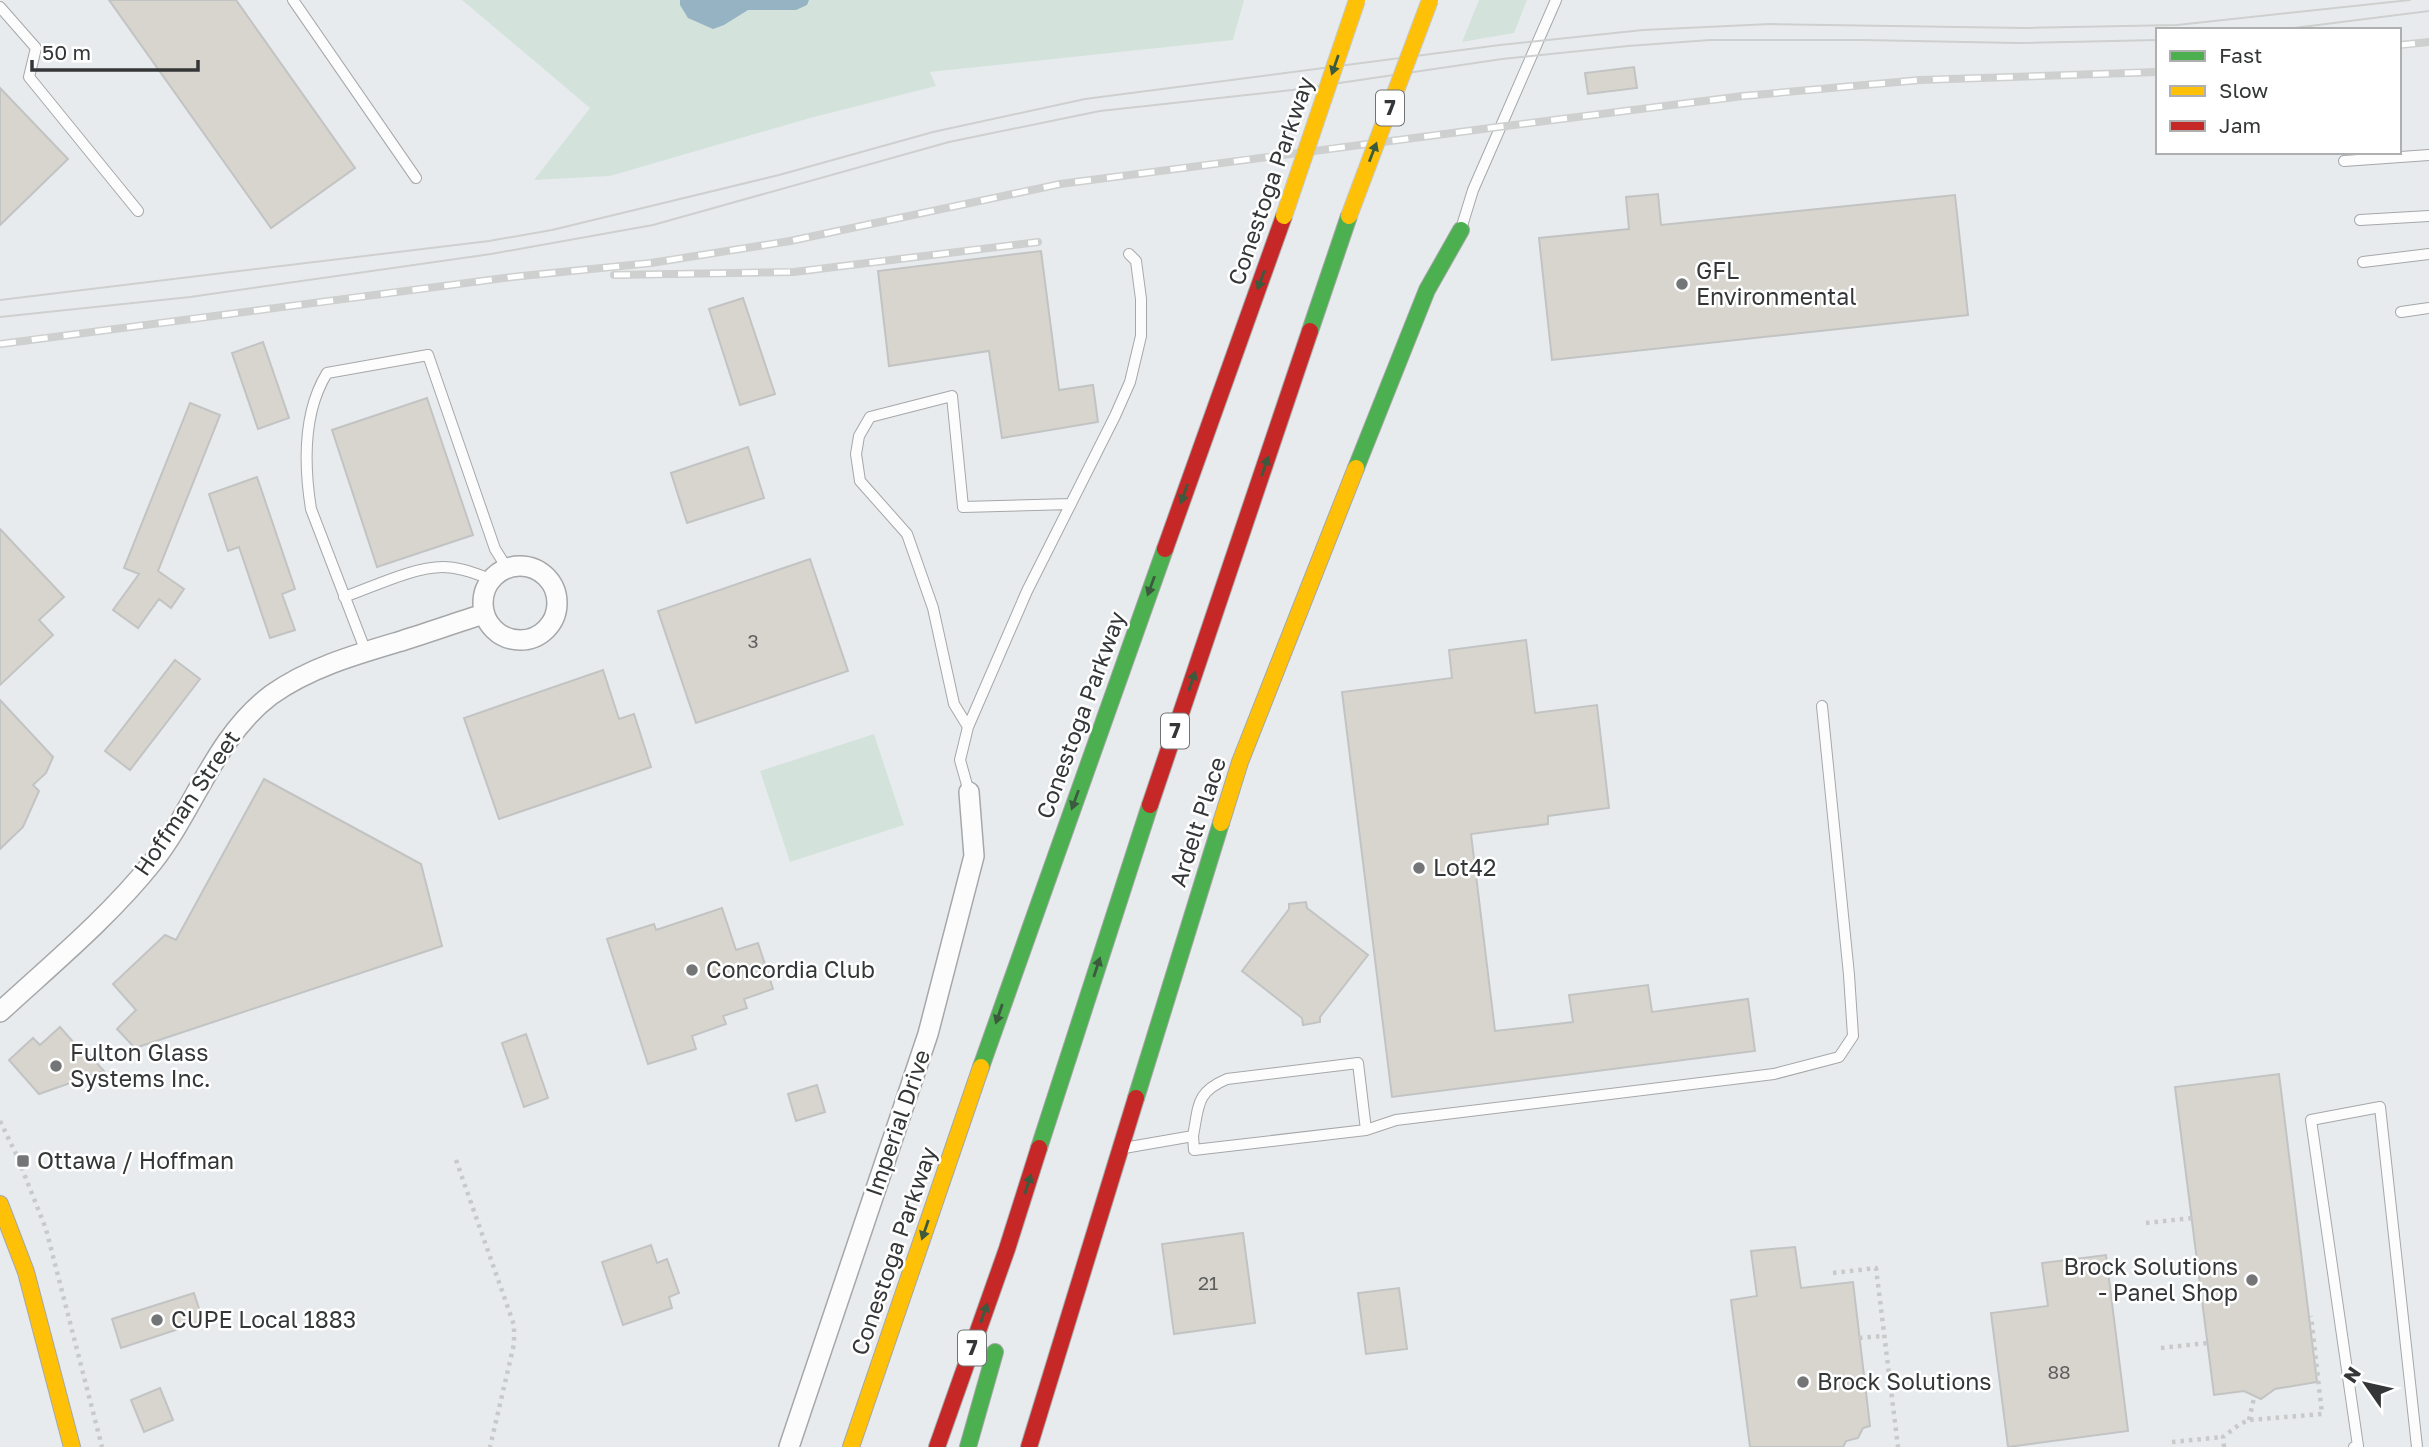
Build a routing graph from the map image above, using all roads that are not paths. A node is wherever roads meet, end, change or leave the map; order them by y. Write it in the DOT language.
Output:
graph roads {
  1 [pos="293,0"];
  2 [pos="1357,0"];
  3 [pos="1430,0"];
  4 [pos="1556,0"];
  5 [pos="0,7"];
  6 [pos="2429,155"];
  7 [pos="2344,162"];
  8 [pos="416,178"];
  9 [pos="138,211"];
  10 [pos="2429,216"];
  11 [pos="2360,220"];
  12 [pos="1461,230"];
  13 [pos="1129,254"];
  14 [pos="2429,254"];
  15 [pos="2362,262"];
  16 [pos="2429,308"];
  17 [pos="2401,312"];
  18 [pos="1071,504"];
  19 [pos="499,574"];
  20 [pos="344,597"];
  21 [pos="484,614"];
  22 [pos="366,652"];
  23 [pos="1822,706"];
  24 [pos="968,727"];
  25 [pos="969,792"];
  26 [pos="0,1012"];
  27 [pos="1366,1130"];
  28 [pos="1193,1136"];
  29 [pos="1120,1149"];
  30 [pos="0,1205"];
  31 [pos="1007,1248"];
  32 [pos="1009,1288"];
  33 [pos="998,1341"];
  34 [pos="72,1447"];
  35 [pos="789,1447"];
  36 [pos="851,1447"];
  37 [pos="937,1447"];
  38 [pos="968,1447"];
  39 [pos="1029,1447"];
  40 [pos="2354,1447"];
  41 [pos="2417,1447"];
  1 -- 8 [label="lane"];
  2 -- 36 [label="main road, Conestoga Parkway, one-way, bridge"];
  31 -- 3 [label="main road, 7, one-way, bridge"];
  4 -- 12 [label="lane"];
  5 -- 9 [label="lane"];
  6 -- 7 [label="lane"];
  10 -- 11 [label="lane"];
  12 -- 29 [label="main road, Ardelt Place"];
  13 -- 18 [label="lane"];
  14 -- 15 [label="lane"];
  16 -- 17 [label="lane"];
  18 -- 24 [label="lane"];
  18 -- 24 [label="lane"];
  19 -- 20 [label="lane"];
  19 -- 20 [label="lane"];
  19 -- 21 [label="street"];
  19 -- 21 [label="street"];
  20 -- 22 [label="lane"];
  21 -- 22 [label="street, Hoffman Street"];
  22 -- 26 [label="street, Hoffman Street"];
  23 -- 27 [label="lane"];
  24 -- 25 [label="lane"];
  25 -- 35 [label="street, Imperial Drive"];
  27 -- 28 [label="lane"];
  27 -- 28 [label="lane"];
  28 -- 29 [label="lane"];
  29 -- 39 [label="main road, Ardelt Place"];
  30 -- 34 [label="main road"];
  31 -- 32 [label="main road"];
  37 -- 31 [label="main road, 7, one-way"];
  33 -- 38 [label="main road"];
  40 -- 41 [label="lane"];
}
